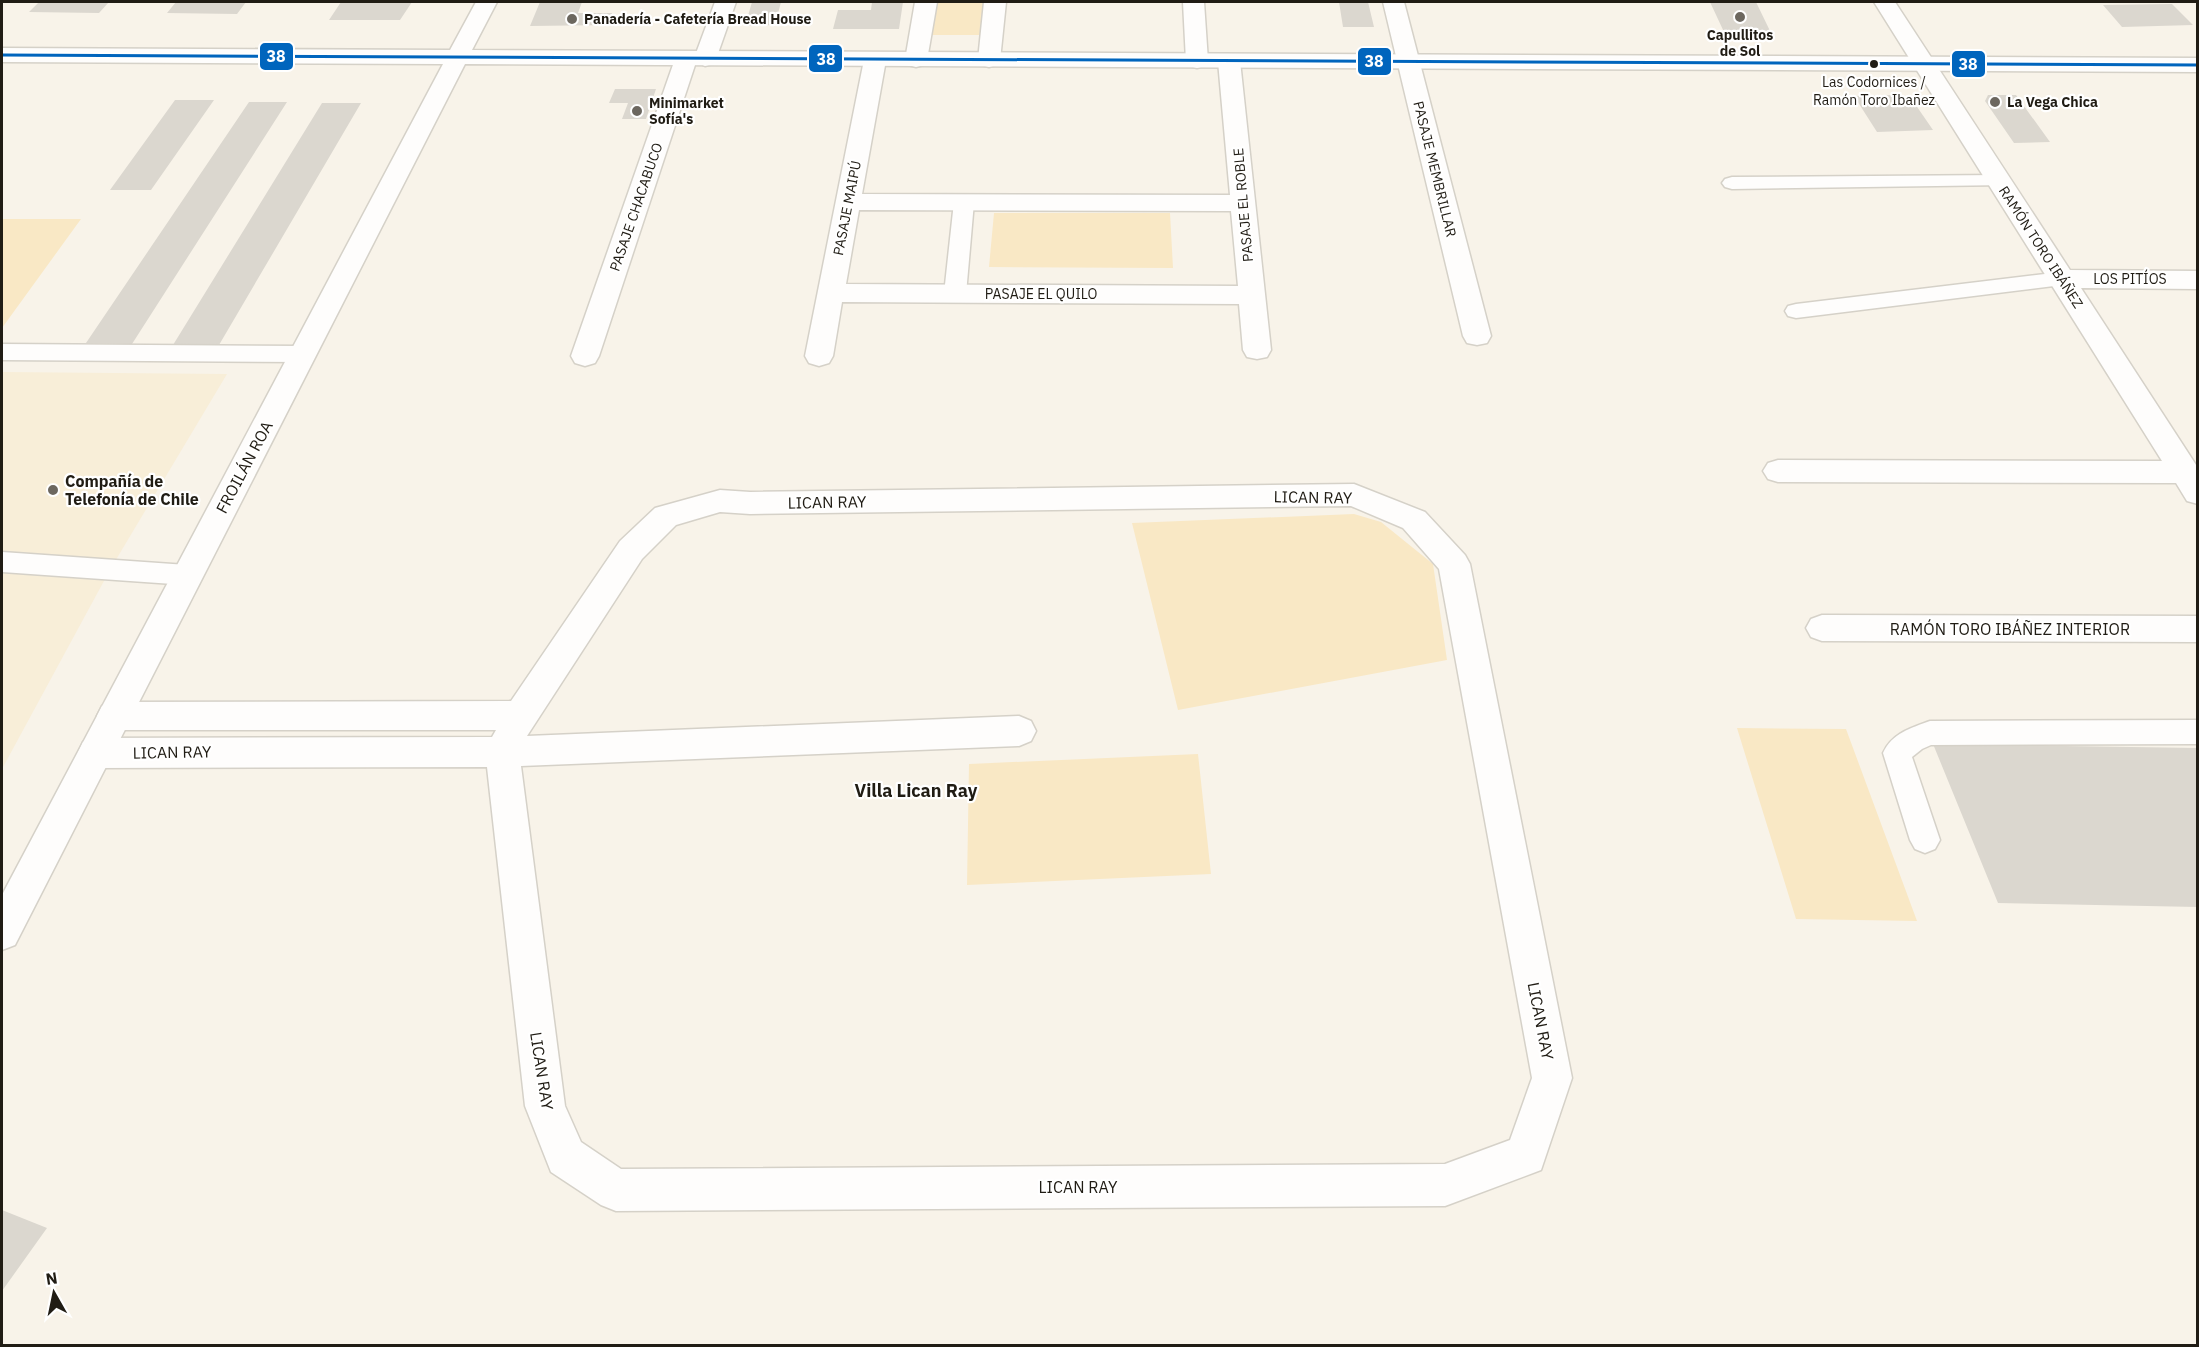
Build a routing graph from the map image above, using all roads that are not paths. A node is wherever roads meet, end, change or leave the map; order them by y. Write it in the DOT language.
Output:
graph roads {
  1 [pos="486,2"];
  2 [pos="725,2"];
  3 [pos="926,2"];
  4 [pos="995,2"];
  5 [pos="1193,2"];
  6 [pos="1392,2"];
  7 [pos="1885,2"];
  8 [pos="2,55"];
  9 [pos="457,58"];
  10 [pos="696,59"];
  11 [pos="875,60"];
  12 [pos="916,60"];
  13 [pos="989,60"];
  14 [pos="1197,61"];
  15 [pos="1229,61"];
  16 [pos="1407,62"];
  17 [pos="1925,64"];
  18 [pos="2198,65"];
  19 [pos="2000,181"];
  20 [pos="1732,183"];
  21 [pos="848,202"];
  22 [pos="964,202"];
  23 [pos="1243,203"];
  24 [pos="2062,279"];
  25 [pos="2198,280"];
  26 [pos="831,293"];
  27 [pos="955,294"];
  28 [pos="1251,295"];
  29 [pos="1796,311"];
  30 [pos="1477,336"];
  31 [pos="1257,350"];
  32 [pos="2,352"];
  33 [pos="303,354"];
  34 [pos="585,356"];
  35 [pos="819,356"];
  36 [pos="1778,471"];
  37 [pos="2191,482"];
  38 [pos="2,562"];
  39 [pos="188,575"];
  40 [pos="1822,628"];
  41 [pos="2198,629"];
  42 [pos="520,715"];
  43 [pos="114,716"];
  44 [pos="1019,731"];
  45 [pos="2198,732"];
  46 [pos="502,752"];
  47 [pos="95,753"];
  48 [pos="1925,840"];
  49 [pos="2,932"];
  1 -- 9 [label="street, FROILÁN ROA"];
  2 -- 10 [label="street, PASAJE CHACABUCO"];
  3 -- 12 [label="street"];
  4 -- 13 [label="street"];
  5 -- 14 [label="street"];
  6 -- 16 [label="street, PASAJE MEMBRILLAR"];
  7 -- 17 [label="street, RAMÓN TORO IBÁÑEZ"];
  8 -- 9 [label="street"];
  9 -- 10 [label="street"];
  9 -- 33 [label="street, FROILÁN ROA"];
  10 -- 11 [label="street"];
  10 -- 34 [label="street, PASAJE CHACABUCO"];
  11 -- 12 [label="street"];
  11 -- 21 [label="street, PASAJE MAIPÚ"];
  12 -- 13 [label="street"];
  13 -- 14 [label="street"];
  14 -- 15 [label="street"];
  15 -- 16 [label="street"];
  15 -- 23 [label="street, PASAJE EL ROBLE"];
  16 -- 17 [label="street"];
  16 -- 30 [label="street, PASAJE MEMBRILLAR"];
  17 -- 18 [label="street"];
  17 -- 19 [label="street, RAMÓN TORO IBÁÑEZ"];
  19 -- 20 [label="lane"];
  19 -- 24 [label="street, RAMÓN TORO IBÁÑEZ"];
  21 -- 22 [label="street"];
  21 -- 26 [label="street, PASAJE MAIPÚ"];
  22 -- 23 [label="street"];
  22 -- 27 [label="lane"];
  23 -- 28 [label="street, PASAJE EL ROBLE"];
  24 -- 25 [label="street, LOS PITÍOS"];
  24 -- 29 [label="lane"];
  24 -- 37 [label="street, RAMÓN TORO IBÁÑEZ"];
  26 -- 27 [label="street, PASAJE EL QUILO"];
  26 -- 35 [label="street, PASAJE MAIPÚ"];
  27 -- 28 [label="street, PASAJE EL QUILO"];
  28 -- 31 [label="street, PASAJE EL ROBLE"];
  32 -- 33 [label="lane"];
  33 -- 39 [label="street, FROILÁN ROA"];
  36 -- 37 [label="street"];
  38 -- 39 [label="lane"];
  39 -- 43 [label="street, FROILÁN ROA"];
  40 -- 41 [label="street, RAMÓN TORO IBÁÑEZ INTERIOR"];
  42 -- 43 [label="street"];
  42 -- 46 [label="street, LICAN RAY"];
  42 -- 46 [label="street, LICAN RAY"];
  43 -- 47 [label="street, FROILÁN ROA"];
  44 -- 46 [label="street, LICAN RAY"];
  45 -- 48 [label="lane"];
  46 -- 47 [label="street, LICAN RAY"];
  47 -- 49 [label="street, FROILÁN ROA"];
}
